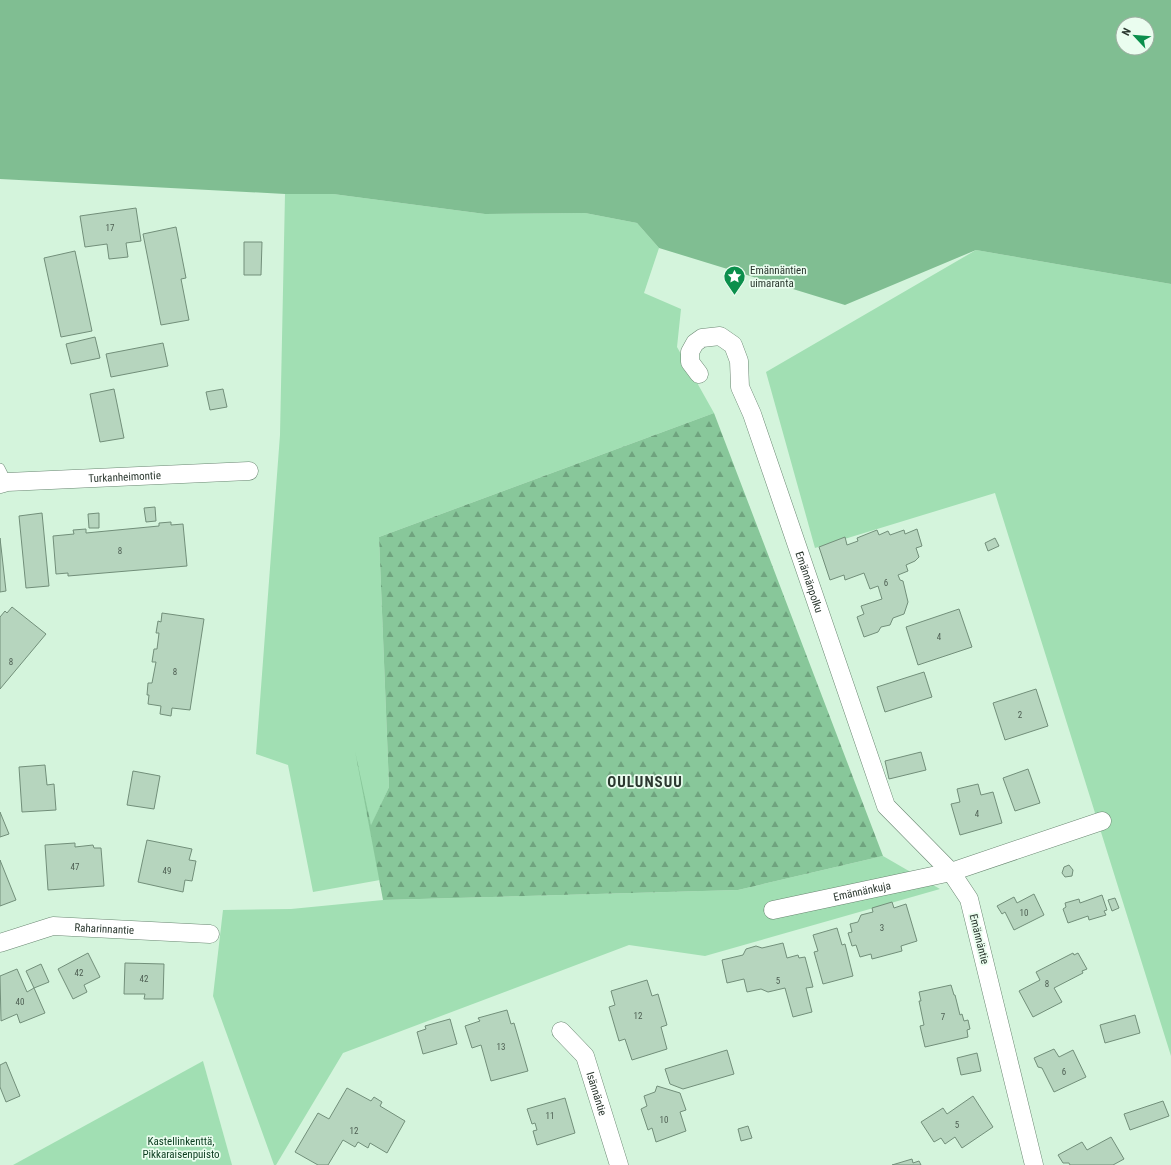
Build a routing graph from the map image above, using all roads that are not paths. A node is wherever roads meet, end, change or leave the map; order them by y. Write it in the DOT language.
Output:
graph roads {
  1 [pos="699,374"];
  2 [pos="249,470"];
  3 [pos="2,478"];
  4 [pos="1102,821"];
  5 [pos="951,872"];
  6 [pos="773,910"];
  7 [pos="210,934"];
  8 [pos="0,943"];
  9 [pos="561,1031"];
  10 [pos="619,1165"];
  11 [pos="1034,1165"];
  1 -- 5 [label="street, Emännänpolku"];
  2 -- 3 [label="street, Turkanheimontie"];
  4 -- 5 [label="street"];
  5 -- 6 [label="street, Emännänkuja"];
  5 -- 11 [label="street, Emännäntie"];
  7 -- 8 [label="street, Raharinnantie"];
  9 -- 10 [label="street, Isännäntie"];
}
